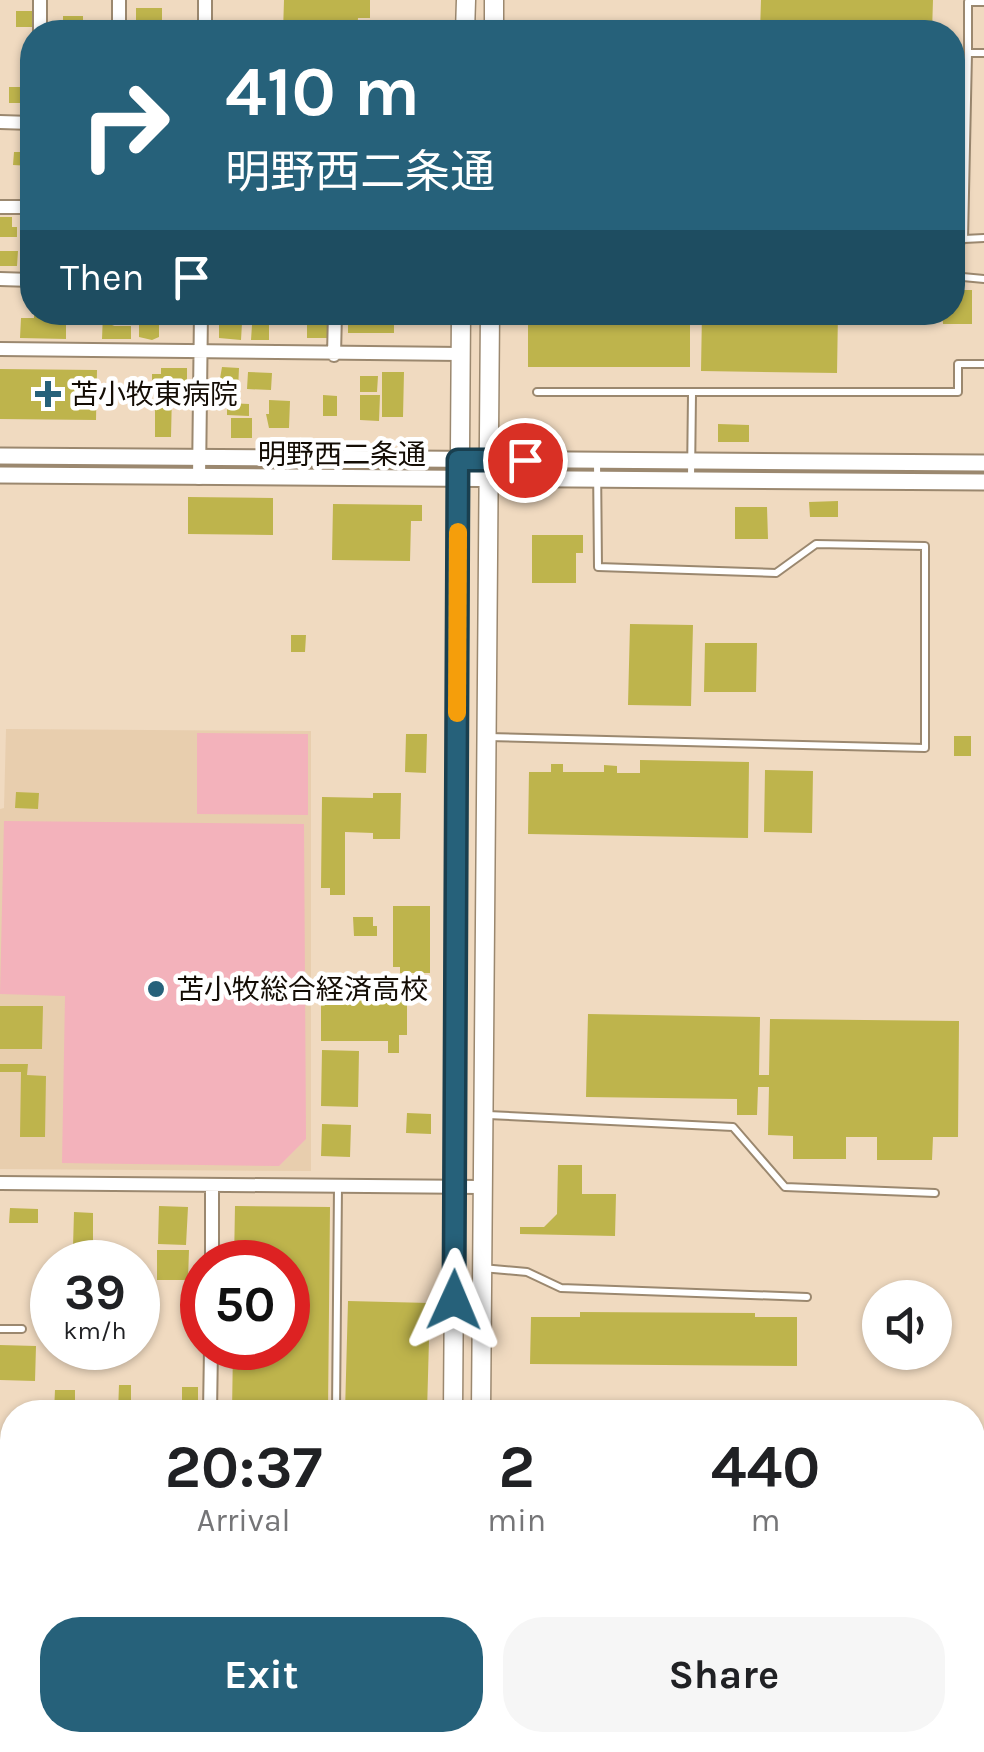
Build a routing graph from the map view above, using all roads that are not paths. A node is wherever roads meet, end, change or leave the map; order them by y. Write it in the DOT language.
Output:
graph roads {
  1 [pos="984,2"];
  2 [pos="984,52"];
  3 [pos="968,53"];
  4 [pos="965,192"];
  5 [pos="200,325"];
  6 [pos="335,325"];
  7 [pos="462,325"];
  8 [pos="490,325"];
  9 [pos="0,349"];
  10 [pos="200,352"];
  11 [pos="461,354"];
  12 [pos="334,355"];
  13 [pos="984,364"];
  14 [pos="537,392"];
  15 [pos="692,394"];
  16 [pos="0,456"];
  17 [pos="199,457"];
  18 [pos="458,460"];
  19 [pos="598,460"];
  20 [pos="691,461"];
  21 [pos="984,463"];
  22 [pos="488,469"];
  23 [pos="0,475"];
  24 [pos="199,478"];
  25 [pos="458,480"];
  26 [pos="597,480"];
  27 [pos="691,480"];
  28 [pos="984,482"];
  29 [pos="486,737"];
  30 [pos="482,1115"];
  31 [pos="0,1184"];
  32 [pos="212,1186"];
  33 [pos="338,1186"];
  34 [pos="455,1186"];
  35 [pos="481,1187"];
  36 [pos="935,1194"];
  37 [pos="212,1240"];
  38 [pos="481,1268"];
  39 [pos="807,1297"];
  40 [pos="0,1329"];
  41 [pos="22,1329"];
  42 [pos="211,1370"];
  43 [pos="210,1400"];
  44 [pos="336,1400"];
  45 [pos="453,1400"];
  46 [pos="481,1400"];
  1 -- 3 [label="lane"];
  2 -- 3 [label="lane"];
  3 -- 4 [label="lane"];
  5 -- 10 [label="street"];
  6 -- 12 [label="street"];
  7 -- 11 [label="main road"];
  8 -- 22 [label="main road"];
  9 -- 10 [label="street"];
  10 -- 12 [label="street"];
  10 -- 17 [label="street"];
  11 -- 12 [label="street"];
  11 -- 18 [label="main road"];
  13 -- 15 [label="lane"];
  14 -- 15 [label="lane"];
  15 -- 20 [label="lane"];
  16 -- 17 [label="street, 明野西二条通"];
  17 -- 18 [label="street, 明野西二条通"];
  17 -- 24 [label="street"];
  18 -- 22 [label="street, 明野西二条通"];
  18 -- 25 [label="main road"];
  19 -- 20 [label="street, 明野西二条通"];
  19 -- 22 [label="street, 明野西二条通"];
  19 -- 26 [label="lane"];
  20 -- 21 [label="street, 明野西二条通"];
  20 -- 27 [label="lane"];
  22 -- 25 [label="street, 明野西二条通"];
  22 -- 26 [label="street, 明野西二条通"];
  22 -- 29 [label="main road"];
  23 -- 24 [label="street, 明野西二条通"];
  24 -- 25 [label="street, 明野西二条通"];
  25 -- 34 [label="main road"];
  26 -- 27 [label="street, 明野西二条通"];
  26 -- 29 [label="lane"];
  27 -- 28 [label="street, 明野西二条通"];
  29 -- 30 [label="main road"];
  30 -- 35 [label="main road"];
  30 -- 36 [label="lane"];
  31 -- 32 [label="street"];
  32 -- 33 [label="street"];
  32 -- 37 [label="street"];
  33 -- 34 [label="street"];
  33 -- 44 [label="lane"];
  34 -- 35 [label="street"];
  34 -- 45 [label="main road"];
  35 -- 38 [label="main road"];
  38 -- 39 [label="lane"];
  38 -- 46 [label="main road"];
  40 -- 41 [label="lane"];
  42 -- 43 [label="street"];
}
